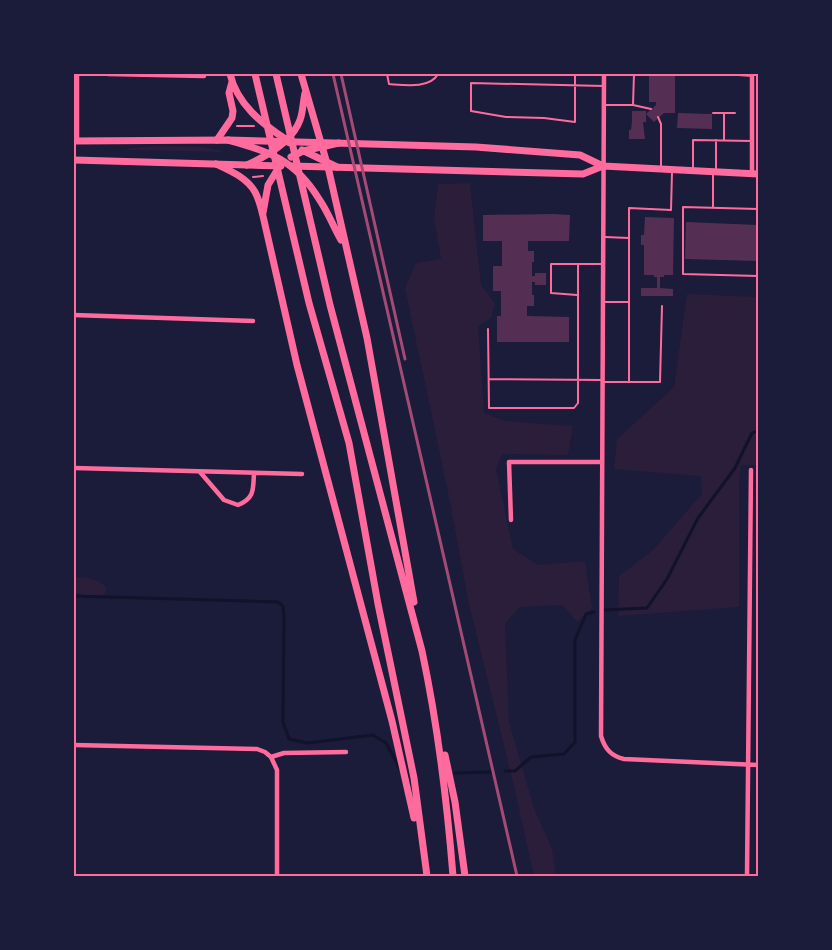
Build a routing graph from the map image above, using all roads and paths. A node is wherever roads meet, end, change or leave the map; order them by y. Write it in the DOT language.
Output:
graph roads {
  1 [pos="77,74"];
  2 [pos="108,74"];
  3 [pos="230,74"];
  4 [pos="255,74"];
  5 [pos="276,74"];
  6 [pos="301,74"];
  7 [pos="387,74"];
  8 [pos="438,74"];
  9 [pos="575,74"];
  10 [pos="604,74"];
  11 [pos="634,74"];
  12 [pos="685,74"];
  13 [pos="694,74"];
  14 [pos="706,74"];
  15 [pos="724,74"];
  16 [pos="752,75"];
  17 [pos="204,76"];
  18 [pos="232,82"];
  19 [pos="575,86"];
  20 [pos="604,86"];
  21 [pos="305,90"];
  22 [pos="603,105"];
  23 [pos="634,105"];
  24 [pos="651,109"];
  25 [pos="713,113"];
  26 [pos="724,113"];
  27 [pos="735,113"];
  28 [pos="752,116"];
  29 [pos="758,116"];
  30 [pos="658,118"];
  31 [pos="236,126"];
  32 [pos="254,126"];
  33 [pos="75,140"];
  34 [pos="217,140"];
  35 [pos="228,140"];
  36 [pos="716,140"];
  37 [pos="724,140"];
  38 [pos="287,141"];
  39 [pos="752,141"];
  40 [pos="321,144"];
  41 [pos="303,151"];
  42 [pos="269,153"];
  43 [pos="74,160"];
  44 [pos="216,164"];
  45 [pos="285,164"];
  46 [pos="247,165"];
  47 [pos="327,165"];
  48 [pos="603,166"];
  49 [pos="661,169"];
  50 [pos="672,169"];
  51 [pos="692,170"];
  52 [pos="715,172"];
  53 [pos="755,174"];
  54 [pos="263,176"];
  55 [pos="251,177"];
  56 [pos="713,207"];
  57 [pos="758,208"];
  58 [pos="263,216"];
  59 [pos="602,237"];
  60 [pos="629,238"];
  61 [pos="345,247"];
  62 [pos="578,264"];
  63 [pos="602,264"];
  64 [pos="758,276"];
  65 [pos="578,295"];
  66 [pos="602,302"];
  67 [pos="629,302"];
  68 [pos="662,306"];
  69 [pos="74,315"];
  70 [pos="253,321"];
  71 [pos="488,328"];
  72 [pos="488,379"];
  73 [pos="578,380"];
  74 [pos="602,381"];
  75 [pos="629,382"];
  76 [pos="602,462"];
  77 [pos="74,468"];
  78 [pos="751,470"];
  79 [pos="200,472"];
  80 [pos="254,473"];
  81 [pos="302,474"];
  82 [pos="511,520"];
  83 [pos="422,651"];
  84 [pos="434,706"];
  85 [pos="74,745"];
  86 [pos="346,752"];
  87 [pos="271,757"];
  88 [pos="748,764"];
  89 [pos="758,765"];
  90 [pos="424,857"];
  91 [pos="276,876"];
  92 [pos="427,876"];
  93 [pos="453,876"];
  94 [pos="465,876"];
  95 [pos="747,876"];
  1 -- 33 [label="street"];
  2 -- 17 [label="street"];
  3 -- 18 [label="main road"];
  4 -- 90 [label="main road"];
  5 -- 83 [label="main road"];
  6 -- 21 [label="main road"];
  7 -- 8 [label="lane"];
  9 -- 19 [label="lane"];
  10 -- 20 [label="street"];
  11 -- 23 [label="lane"];
  12 -- 13 [label="lane"];
  14 -- 15 [label="lane"];
  15 -- 16 [label="lane"];
  16 -- 28 [label="street"];
  18 -- 34 [label="main road"];
  18 -- 38 [label="main road"];
  19 -- 19 [label="lane"];
  19 -- 20 [label="lane"];
  20 -- 22 [label="street"];
  21 -- 38 [label="main road"];
  21 -- 40 [label="main road"];
  22 -- 23 [label="lane"];
  22 -- 48 [label="street"];
  23 -- 24 [label="lane"];
  25 -- 26 [label="lane"];
  26 -- 27 [label="lane"];
  26 -- 37 [label="lane"];
  28 -- 29 [label="lane"];
  28 -- 39 [label="street"];
  30 -- 49 [label="lane"];
  31 -- 32 [label="path"];
  33 -- 34 [label="main road"];
  34 -- 35 [label="main road"];
  35 -- 38 [label="main road"];
  35 -- 42 [label="main road"];
  36 -- 37 [label="lane"];
  36 -- 51 [label="lane"];
  36 -- 52 [label="lane"];
  37 -- 39 [label="lane"];
  38 -- 40 [label="main road"];
  38 -- 41 [label="main road"];
  38 -- 42 [label="main road"];
  39 -- 53 [label="street"];
  40 -- 41 [label="main road"];
  40 -- 47 [label="main road"];
  40 -- 48 [label="main road"];
  41 -- 45 [label="main road"];
  41 -- 47 [label="main road"];
  42 -- 45 [label="main road"];
  42 -- 46 [label="main road"];
  43 -- 44 [label="main road"];
  44 -- 46 [label="main road"];
  44 -- 58 [label="main road"];
  45 -- 46 [label="main road"];
  45 -- 47 [label="main road"];
  45 -- 58 [label="main road"];
  45 -- 61 [label="main road"];
  47 -- 48 [label="main road"];
  47 -- 61 [label="main road"];
  48 -- 49 [label="main road"];
  48 -- 59 [label="street"];
  49 -- 50 [label="main road"];
  50 -- 51 [label="main road"];
  50 -- 60 [label="lane"];
  51 -- 52 [label="main road"];
  52 -- 53 [label="main road"];
  52 -- 56 [label="lane"];
  54 -- 55 [label="path"];
  56 -- 57 [label="lane"];
  56 -- 64 [label="lane"];
  58 -- 90 [label="main road"];
  59 -- 60 [label="lane"];
  59 -- 63 [label="street"];
  60 -- 67 [label="lane"];
  61 -- 83 [label="main road"];
  62 -- 63 [label="lane"];
  62 -- 65 [label="lane"];
  62 -- 65 [label="lane"];
  63 -- 66 [label="street"];
  65 -- 73 [label="lane"];
  66 -- 67 [label="lane"];
  66 -- 74 [label="street"];
  67 -- 75 [label="lane"];
  68 -- 75 [label="lane"];
  69 -- 70 [label="street"];
  71 -- 72 [label="lane"];
  72 -- 73 [label="lane"];
  72 -- 73 [label="lane"];
  73 -- 74 [label="lane"];
  74 -- 75 [label="lane"];
  74 -- 76 [label="street"];
  76 -- 82 [label="street"];
  76 -- 88 [label="street"];
  77 -- 79 [label="street"];
  78 -- 88 [label="street"];
  79 -- 80 [label="street"];
  79 -- 80 [label="street"];
  80 -- 81 [label="street"];
  83 -- 84 [label="main road"];
  84 -- 93 [label="main road"];
  84 -- 94 [label="main road"];
  85 -- 87 [label="street"];
  86 -- 87 [label="street"];
  87 -- 91 [label="street"];
  88 -- 89 [label="street"];
  88 -- 95 [label="street"];
  90 -- 92 [label="main road"];
}
